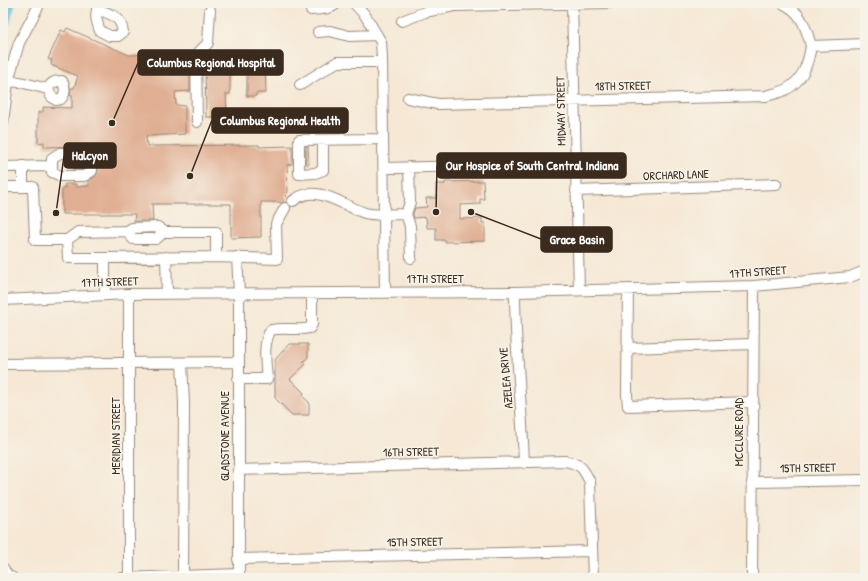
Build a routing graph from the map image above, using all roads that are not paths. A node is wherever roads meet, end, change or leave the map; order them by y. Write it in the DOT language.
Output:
graph roads {
  1 [pos="40,3"];
  2 [pos="337,3"];
  3 [pos="354,3"];
  4 [pos="609,3"];
  5 [pos="782,3"];
  6 [pos="572,4"];
  7 [pos="210,10"];
  8 [pos="311,10"];
  9 [pos="402,21"];
  10 [pos="318,32"];
  11 [pos="377,35"];
  12 [pos="865,44"];
  13 [pos="811,46"];
  14 [pos="382,62"];
  15 [pos="8,81"];
  16 [pos="300,85"];
  17 [pos="48,89"];
  18 [pos="408,98"];
  19 [pos="574,100"];
  20 [pos="197,122"];
  21 [pos="3,123"];
  22 [pos="383,139"];
  23 [pos="323,140"];
  24 [pos="558,164"];
  25 [pos="3,166"];
  26 [pos="23,166"];
  27 [pos="52,166"];
  28 [pos="384,168"];
  29 [pos="409,168"];
  30 [pos="776,184"];
  31 [pos="3,187"];
  32 [pos="23,187"];
  33 [pos="576,191"];
  34 [pos="293,201"];
  35 [pos="285,208"];
  36 [pos="384,214"];
  37 [pos="406,214"];
  38 [pos="67,240"];
  39 [pos="166,257"];
  40 [pos="216,257"];
  41 [pos="237,257"];
  42 [pos="105,258"];
  43 [pos="411,258"];
  44 [pos="865,272"];
  45 [pos="754,286"];
  46 [pos="628,289"];
  47 [pos="579,290"];
  48 [pos="515,292"];
  49 [pos="239,293"];
  50 [pos="312,293"];
  51 [pos="385,293"];
  52 [pos="129,294"];
  53 [pos="167,294"];
  54 [pos="105,295"];
  55 [pos="3,300"];
  56 [pos="753,344"];
  57 [pos="627,348"];
  58 [pos="238,362"];
  59 [pos="129,363"];
  60 [pos="182,363"];
  61 [pos="3,364"];
  62 [pos="238,379"];
  63 [pos="752,402"];
  64 [pos="524,463"];
  65 [pos="238,470"];
  66 [pos="865,480"];
  67 [pos="752,482"];
  68 [pos="592,551"];
  69 [pos="238,559"];
  70 [pos="183,576"];
  71 [pos="239,576"];
  72 [pos="122,578"];
  73 [pos="129,578"];
  74 [pos="593,578"];
  75 [pos="752,578"];
  1 -- 15 [label="street"];
  2 -- 8 [label="street"];
  3 -- 11 [label="street"];
  4 -- 6 [label="street"];
  5 -- 13 [label="street"];
  6 -- 9 [label="street"];
  6 -- 19 [label="street, MIDWAY STREET"];
  7 -- 20 [label="street"];
  10 -- 11 [label="street"];
  11 -- 14 [label="street"];
  12 -- 13 [label="street"];
  13 -- 19 [label="street, 18TH STREET"];
  14 -- 16 [label="street"];
  14 -- 22 [label="street"];
  15 -- 17 [label="street"];
  15 -- 21 [label="street"];
  18 -- 19 [label="street, 18TH STREET"];
  19 -- 33 [label="street, MIDWAY STREET"];
  22 -- 23 [label="street"];
  22 -- 28 [label="street"];
  24 -- 29 [label="street"];
  25 -- 26 [label="street"];
  26 -- 27 [label="street"];
  26 -- 32 [label="street"];
  28 -- 29 [label="street"];
  28 -- 36 [label="street"];
  29 -- 37 [label="street"];
  30 -- 33 [label="street, ORCHARD LANE"];
  31 -- 32 [label="street"];
  32 -- 38 [label="street"];
  33 -- 47 [label="street, MIDWAY STREET"];
  34 -- 36 [label="street"];
  35 -- 41 [label="street"];
  36 -- 37 [label="street"];
  36 -- 51 [label="street"];
  37 -- 43 [label="street"];
  38 -- 40 [label="street"];
  38 -- 42 [label="street"];
  39 -- 40 [label="street"];
  39 -- 42 [label="street"];
  39 -- 53 [label="street"];
  40 -- 41 [label="street"];
  41 -- 49 [label="street, GLADSTONE AVENUE"];
  42 -- 54 [label="street"];
  44 -- 45 [label="street, 17TH STREET"];
  45 -- 46 [label="street, 17TH STREET"];
  45 -- 56 [label="street, MCCLURE ROAD"];
  46 -- 47 [label="street, 17TH STREET"];
  46 -- 57 [label="street"];
  47 -- 48 [label="street, 17TH STREET"];
  48 -- 51 [label="street, 17TH STREET"];
  48 -- 64 [label="street, AZELEA DRIVE"];
  49 -- 50 [label="street, 17TH STREET"];
  49 -- 53 [label="street, 17TH STREET"];
  49 -- 58 [label="street, GLADSTONE AVENUE"];
  50 -- 51 [label="street, 17TH STREET"];
  50 -- 62 [label="street"];
  52 -- 53 [label="street, 17TH STREET"];
  52 -- 54 [label="street, 17TH STREET"];
  52 -- 59 [label="street, MERIDIAN STREET"];
  54 -- 55 [label="street, 17TH STREET"];
  56 -- 57 [label="street"];
  56 -- 63 [label="street, MCCLURE ROAD"];
  57 -- 63 [label="street"];
  58 -- 60 [label="street"];
  58 -- 62 [label="street, GLADSTONE AVENUE"];
  59 -- 60 [label="street"];
  59 -- 61 [label="street"];
  59 -- 73 [label="street, MERIDIAN STREET"];
  60 -- 70 [label="street"];
  62 -- 65 [label="street, GLADSTONE AVENUE"];
  63 -- 67 [label="street, MCCLURE ROAD"];
  64 -- 65 [label="street, 16TH STREET"];
  64 -- 68 [label="street, 16TH STREET"];
  65 -- 69 [label="street, GLADSTONE AVENUE"];
  66 -- 67 [label="street, 15TH STREET"];
  67 -- 75 [label="street, MCCLURE ROAD"];
  68 -- 69 [label="street, 15TH STREET"];
  68 -- 74 [label="street"];
  69 -- 71 [label="street, GLADSTONE AVENUE"];
  70 -- 71 [label="street"];
  70 -- 73 [label="street"];
  72 -- 73 [label="street"];
}
